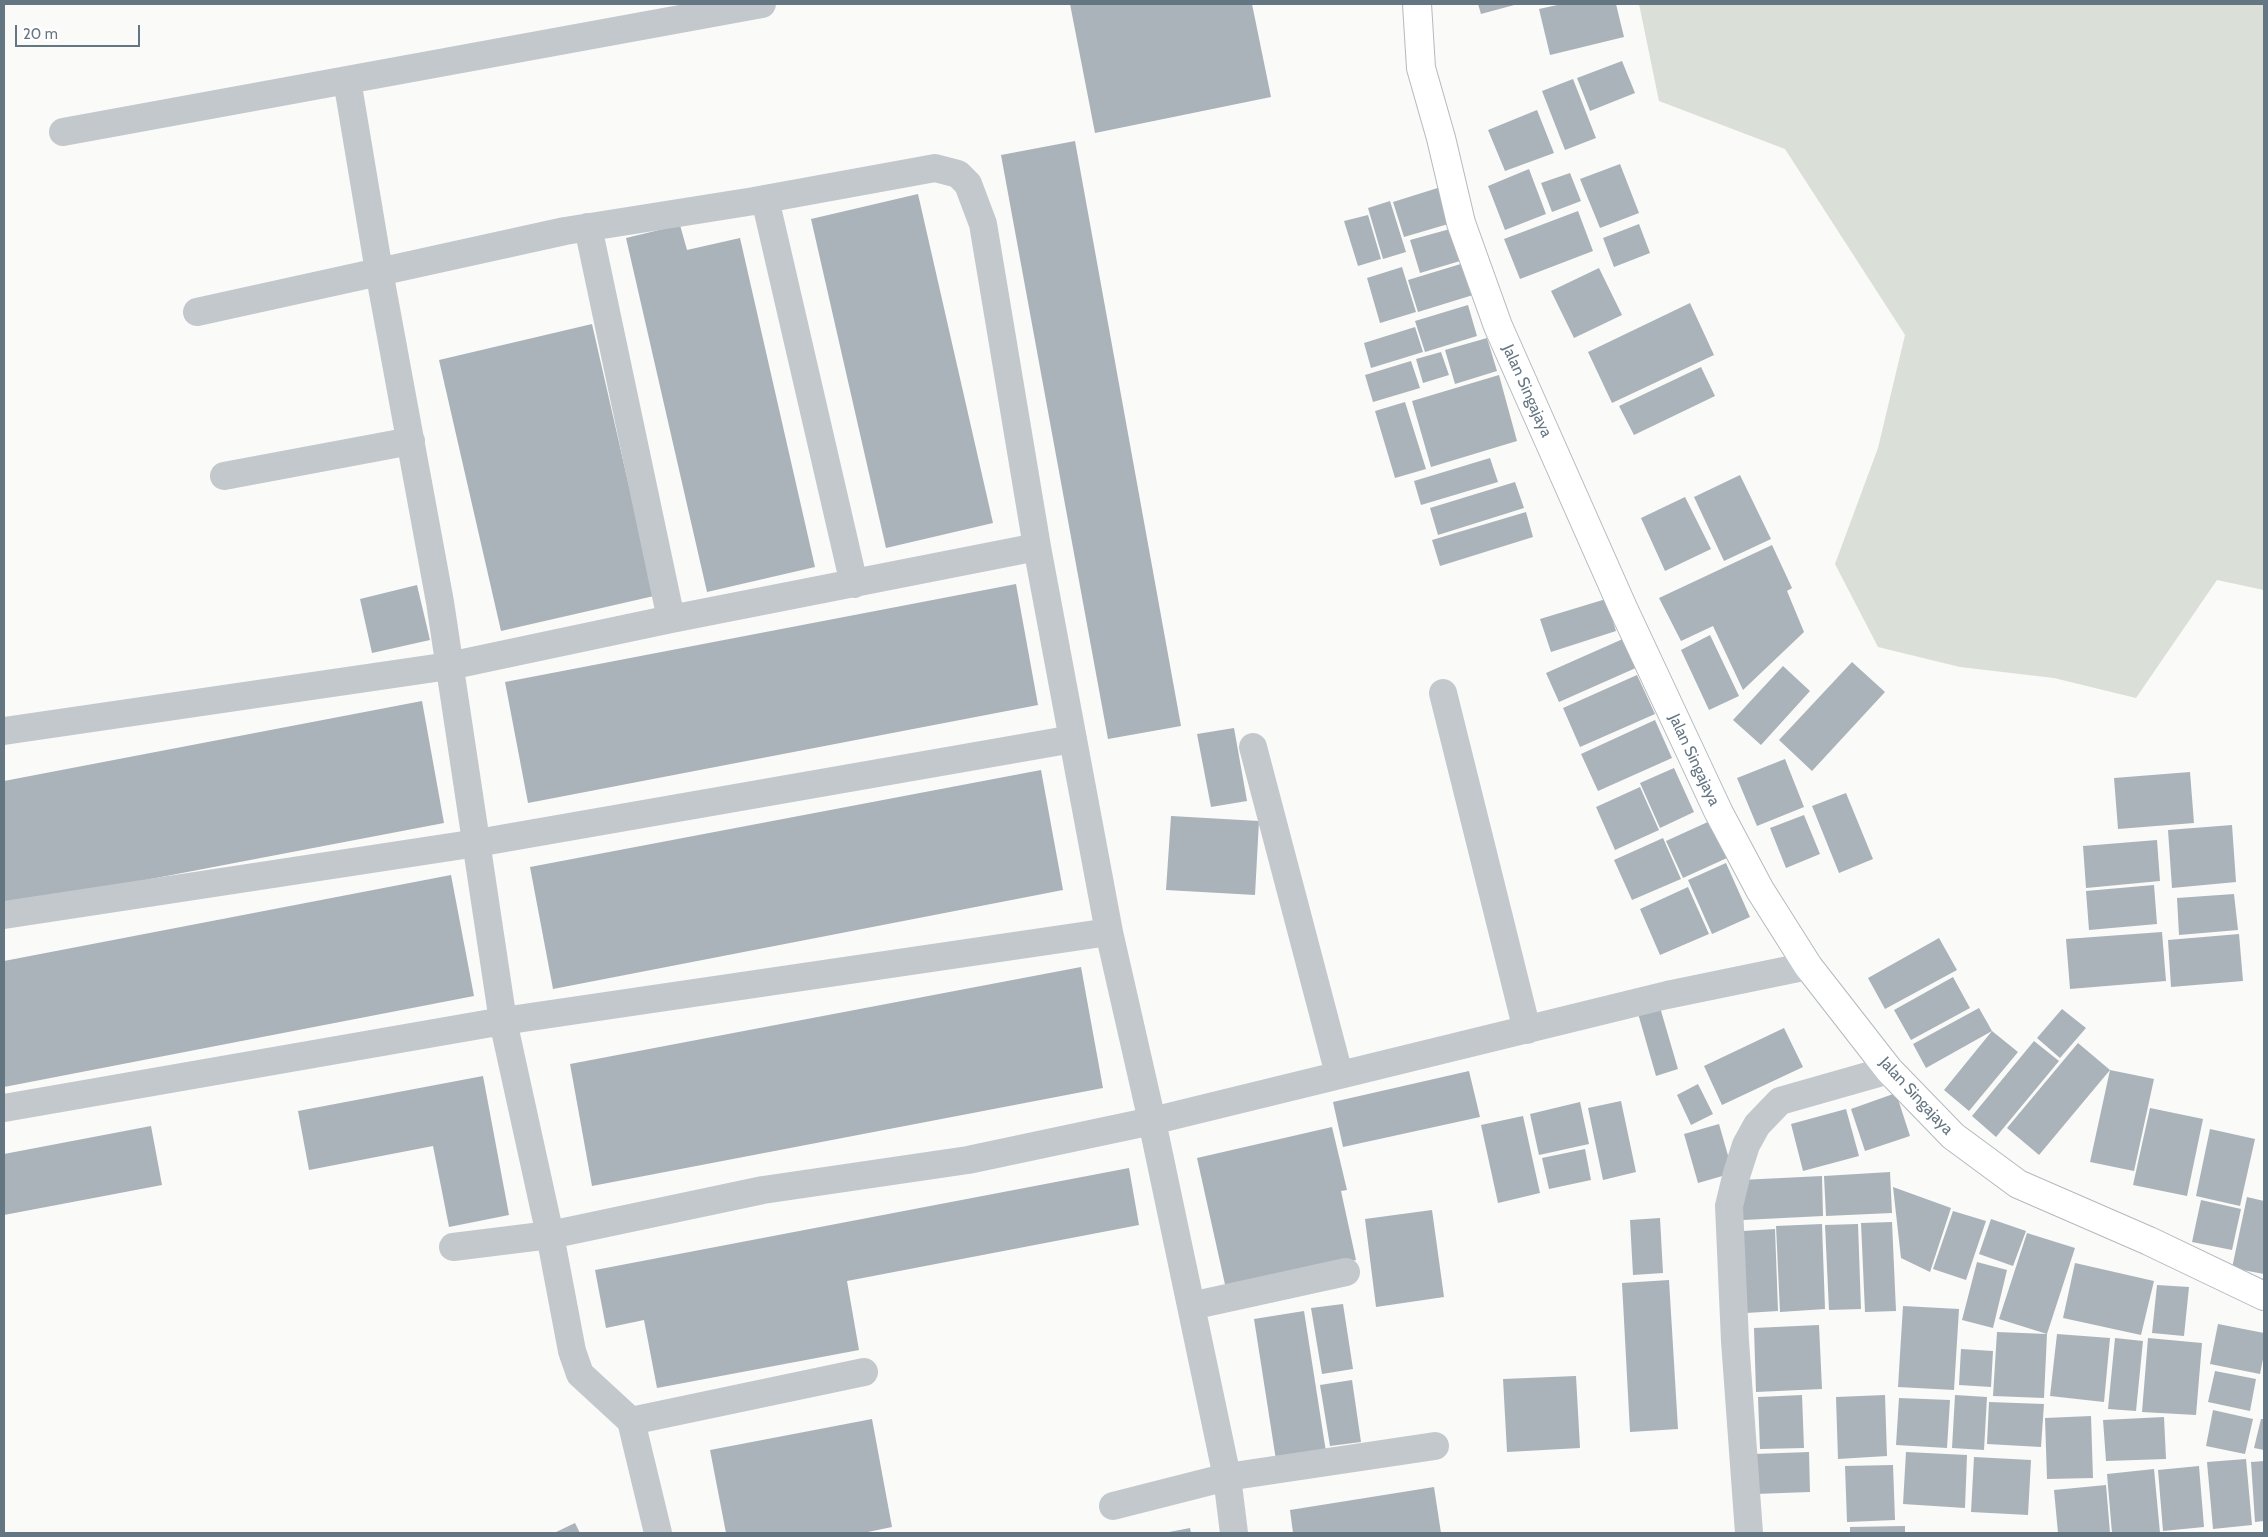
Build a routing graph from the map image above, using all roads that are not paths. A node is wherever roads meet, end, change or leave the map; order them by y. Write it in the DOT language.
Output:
graph roads {
  1 [pos="762,4"];
  2 [pos="1417,4"];
  3 [pos="347,80"];
  4 [pos="63,132"];
  5 [pos="765,198"];
  6 [pos="588,227"];
  7 [pos="379,271"];
  8 [pos="197,312"];
  9 [pos="411,441"];
  10 [pos="224,476"];
  11 [pos="1037,547"];
  12 [pos="854,584"];
  13 [pos="671,619"];
  14 [pos="449,666"];
  15 [pos="1443,693"];
  16 [pos="4,731"];
  17 [pos="1073,738"];
  18 [pos="1253,746"];
  19 [pos="477,843"];
  20 [pos="4,915"];
  21 [pos="1109,932"];
  22 [pos="1808,966"];
  23 [pos="503,1021"];
  24 [pos="1527,1030"];
  25 [pos="1889,1070"];
  26 [pos="1339,1074"];
  27 [pos="4,1108"];
  28 [pos="1152,1121"];
  29 [pos="550,1235"];
  30 [pos="453,1247"];
  31 [pos="1346,1272"];
  32 [pos="2264,1296"];
  33 [pos="1191,1306"];
  34 [pos="864,1372"];
  35 [pos="631,1421"];
  36 [pos="1435,1446"];
  37 [pos="1227,1477"];
  38 [pos="1113,1506"];
  39 [pos="658,1533"];
  40 [pos="1234,1533"];
  41 [pos="1749,1533"];
  1 -- 3 [label="street"];
  2 -- 22 [label="street, Jalan Singajaya"];
  3 -- 4 [label="street"];
  3 -- 7 [label="street"];
  5 -- 6 [label="street"];
  5 -- 11 [label="street"];
  5 -- 12 [label="street"];
  6 -- 7 [label="street"];
  6 -- 13 [label="street"];
  7 -- 8 [label="street"];
  7 -- 9 [label="street"];
  9 -- 10 [label="street"];
  9 -- 14 [label="street"];
  11 -- 12 [label="street"];
  11 -- 17 [label="street"];
  12 -- 13 [label="street"];
  13 -- 14 [label="street"];
  14 -- 16 [label="street"];
  14 -- 19 [label="street"];
  15 -- 24 [label="street"];
  17 -- 19 [label="street"];
  17 -- 21 [label="street"];
  18 -- 26 [label="street"];
  19 -- 20 [label="street"];
  19 -- 23 [label="street"];
  21 -- 23 [label="street"];
  21 -- 28 [label="street"];
  22 -- 24 [label="street"];
  22 -- 25 [label="street, Jalan Singajaya"];
  23 -- 27 [label="street"];
  23 -- 29 [label="street"];
  24 -- 26 [label="street"];
  25 -- 32 [label="street, Jalan Singajaya"];
  25 -- 41 [label="street"];
  26 -- 28 [label="street"];
  28 -- 29 [label="street"];
  28 -- 33 [label="street"];
  29 -- 30 [label="street"];
  29 -- 35 [label="street"];
  31 -- 33 [label="street"];
  33 -- 37 [label="street"];
  34 -- 35 [label="street"];
  35 -- 39 [label="street"];
  36 -- 37 [label="street"];
  37 -- 38 [label="street"];
  37 -- 40 [label="street"];
}
